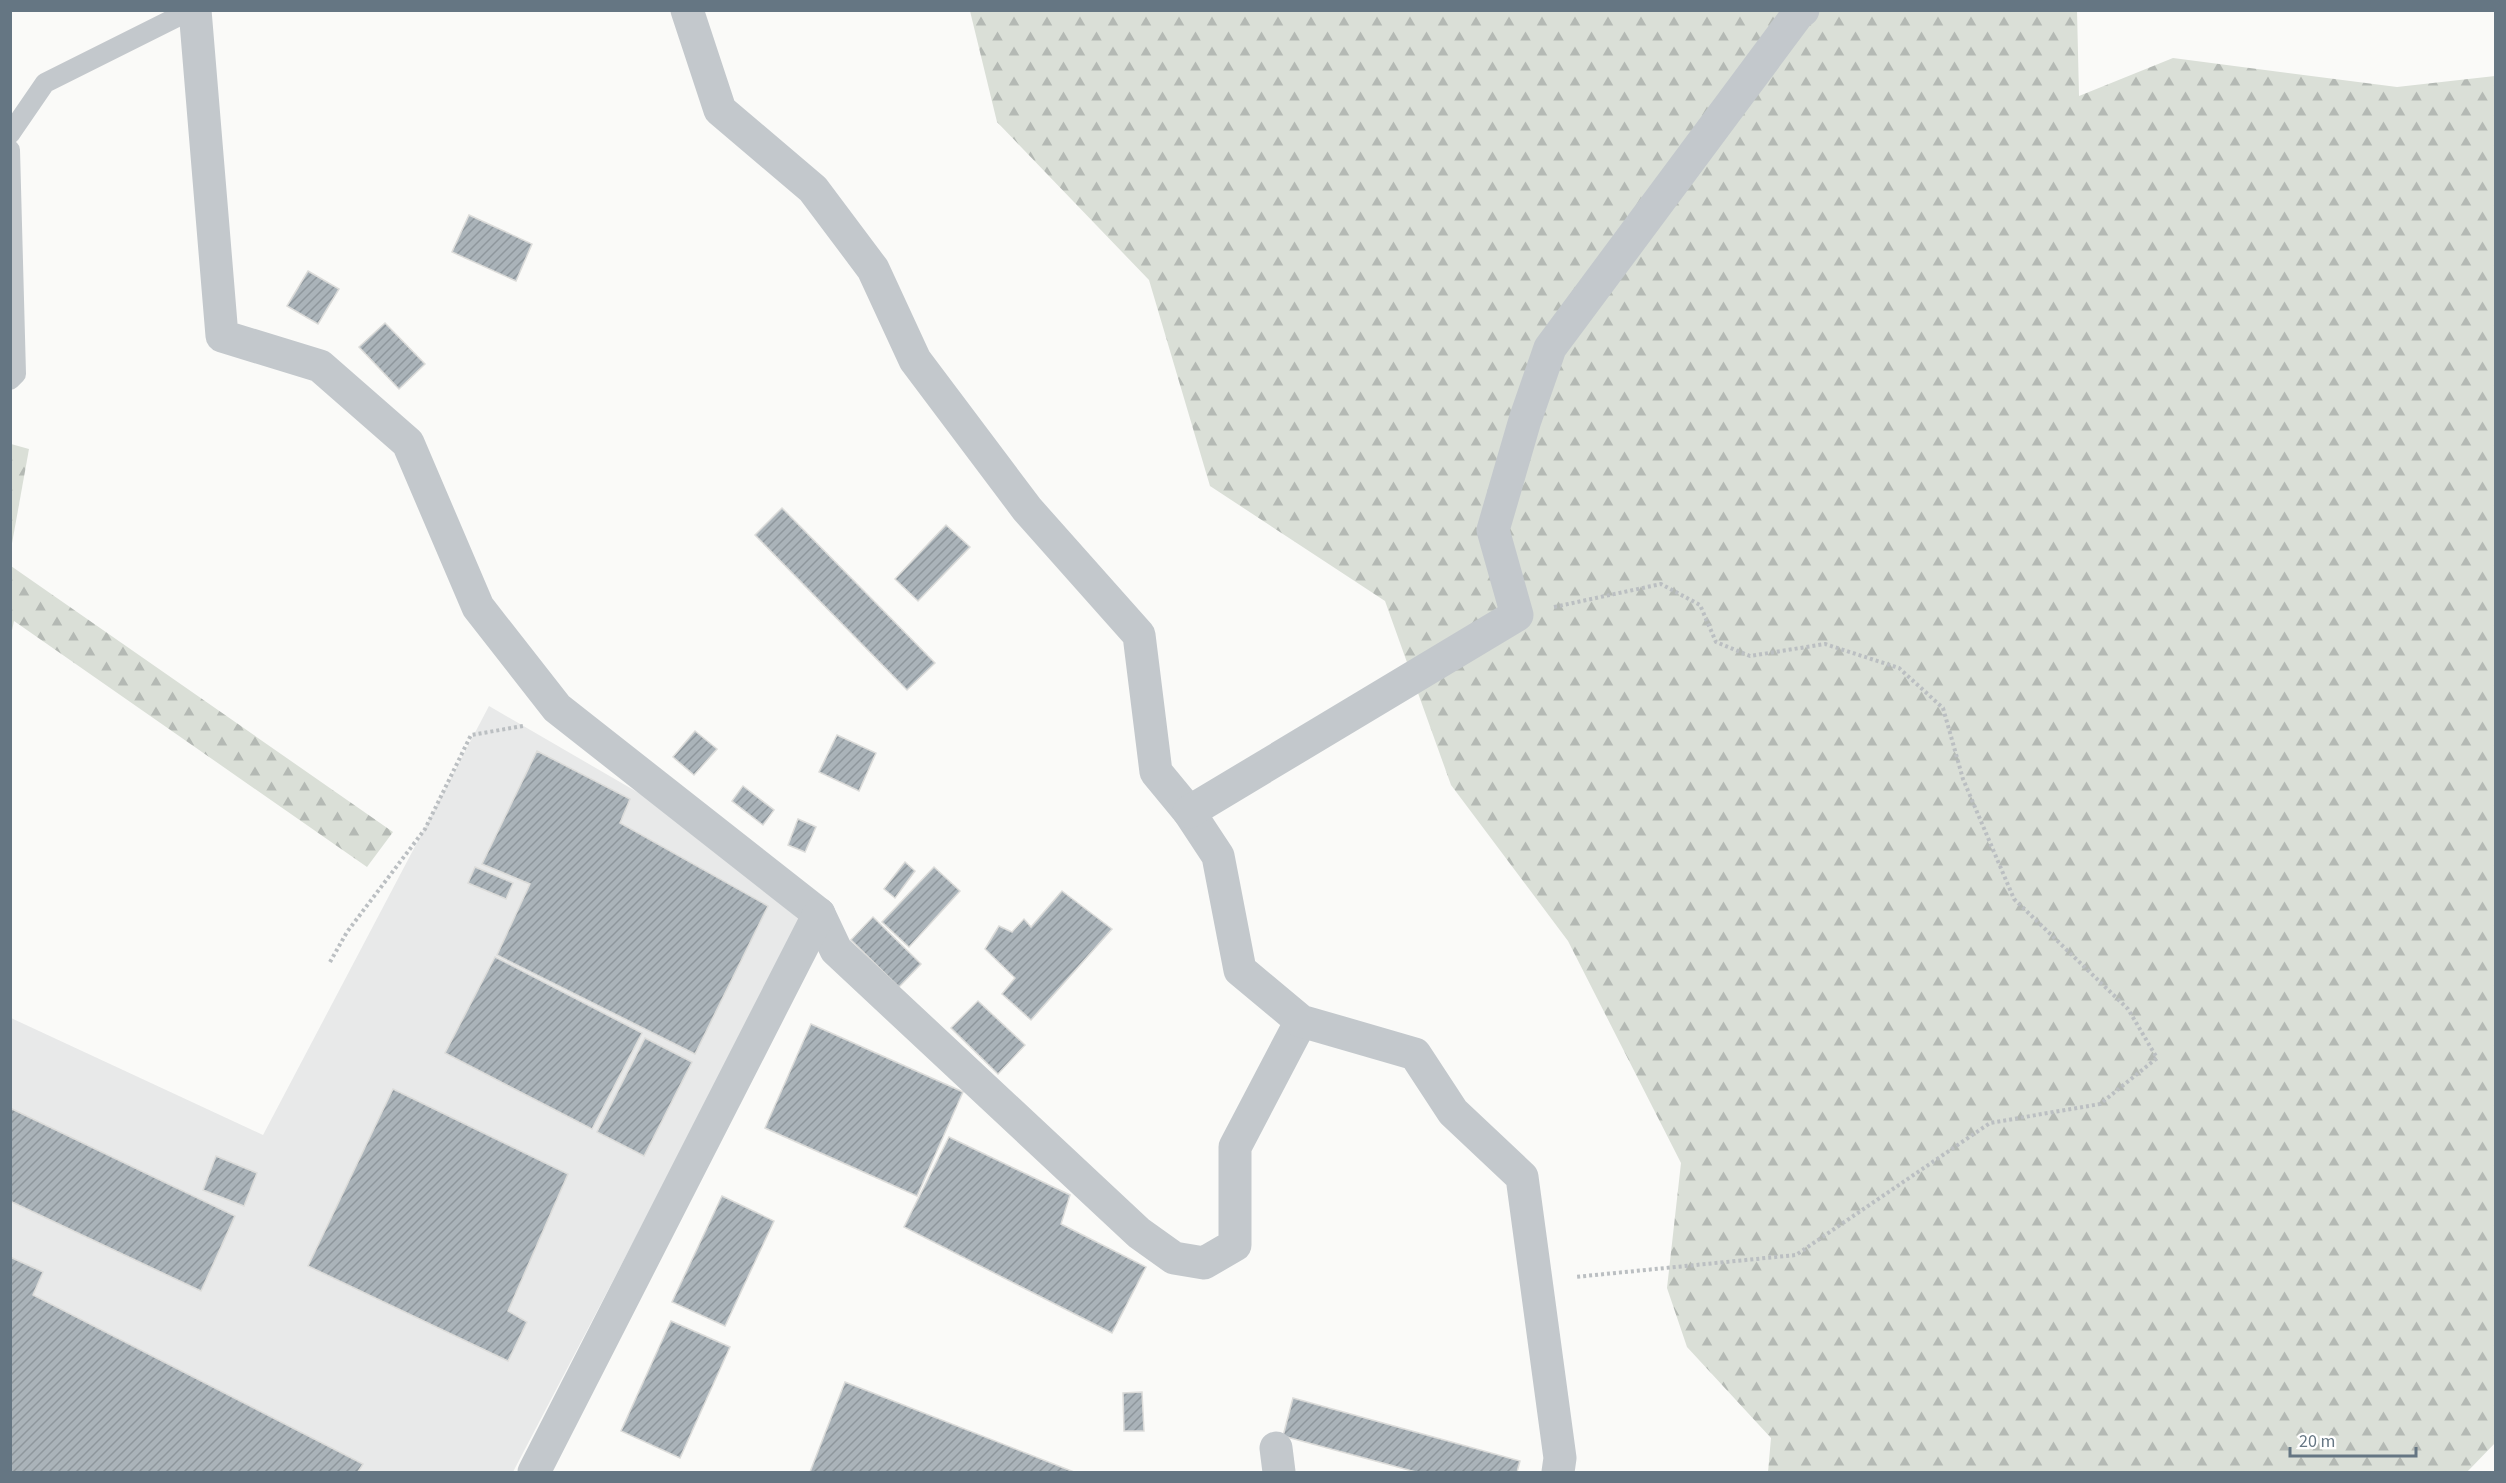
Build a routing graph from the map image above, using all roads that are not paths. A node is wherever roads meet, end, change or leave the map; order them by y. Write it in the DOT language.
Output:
graph roads {
  1 [pos="193,10"];
  2 [pos="687,10"];
  3 [pos="1803,10"];
  4 [pos="10,134"];
  5 [pos="10,150"];
  6 [pos="10,380"];
  7 [pos="1189,812"];
  8 [pos="819,914"];
  9 [pos="1301,1021"];
  10 [pos="534,1473"];
  11 [pos="1558,1473"];
  1 -- 4 [label="lane"];
  1 -- 8 [label="street"];
  2 -- 7 [label="street"];
  3 -- 7 [label="street"];
  5 -- 6 [label="lane"];
  7 -- 9 [label="street"];
  8 -- 9 [label="street"];
  8 -- 10 [label="street"];
  9 -- 11 [label="street"];
}
